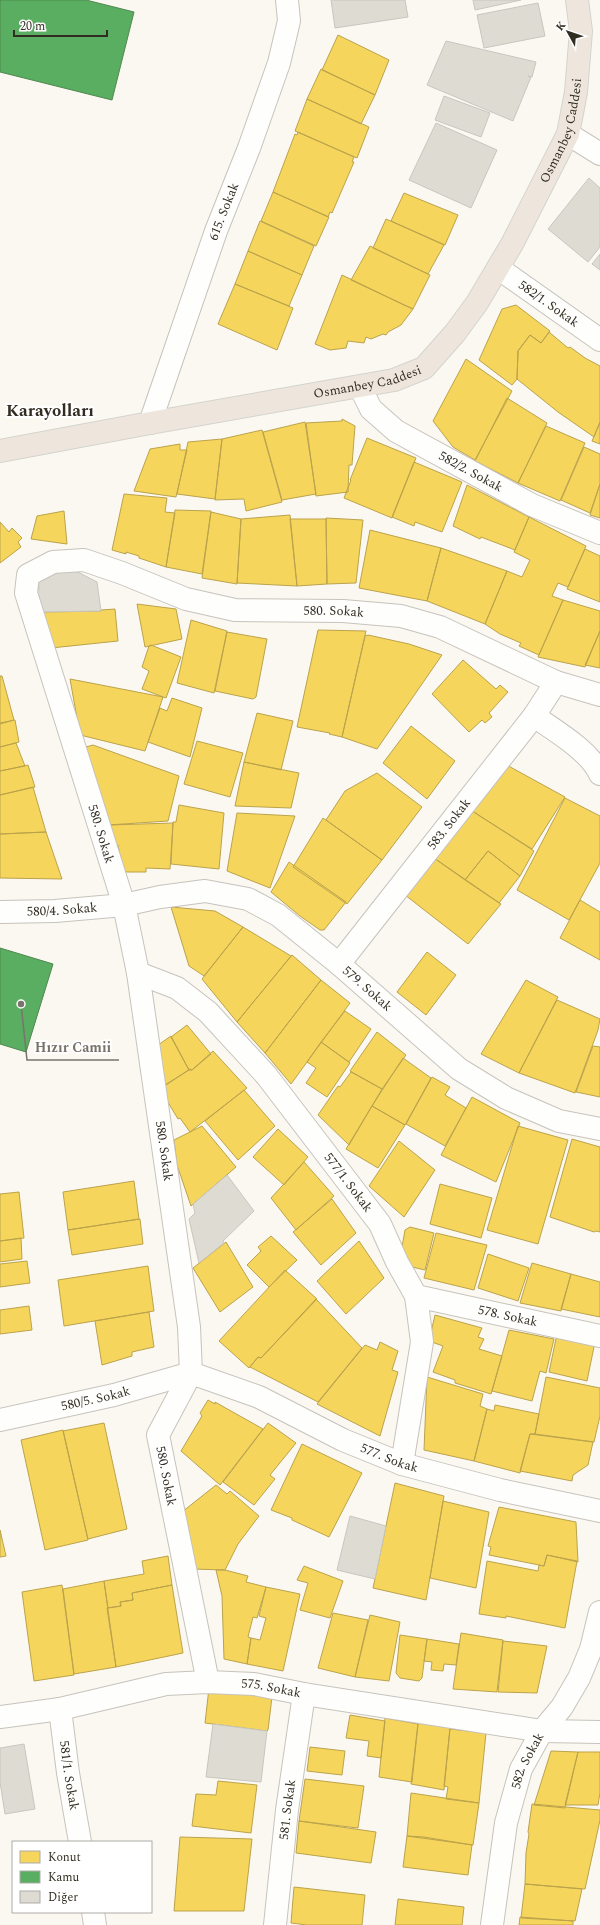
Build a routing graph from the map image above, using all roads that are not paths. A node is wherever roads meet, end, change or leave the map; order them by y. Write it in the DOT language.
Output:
graph roads {
  1 [pos="287,0"];
  2 [pos="577,0"];
  3 [pos="568,134"];
  4 [pos="600,154"];
  5 [pos="498,268"];
  6 [pos="600,340"];
  7 [pos="360,387"];
  8 [pos="150,423"];
  9 [pos="0,451"];
  10 [pos="600,533"];
  11 [pos="556,682"];
  12 [pos="600,695"];
  13 [pos="534,716"];
  14 [pos="600,774"];
  15 [pos="124,905"];
  16 [pos="0,912"];
  17 [pos="339,964"];
  18 [pos="138,973"];
  19 [pos="600,1129"];
  20 [pos="416,1296"];
  21 [pos="600,1336"];
  22 [pos="191,1373"];
  23 [pos="0,1420"];
  24 [pos="402,1464"];
  25 [pos="600,1511"];
  26 [pos="600,1612"];
  27 [pos="208,1682"];
  28 [pos="304,1694"];
  29 [pos="60,1709"];
  30 [pos="0,1717"];
  31 [pos="542,1731"];
  32 [pos="600,1732"];
  33 [pos="80,1841"];
  34 [pos="93,1913"];
  35 [pos="95,1925"];
  36 [pos="275,1925"];
  37 [pos="492,1925"];
  1 -- 8 [label="street, 615. Sokak"];
  2 -- 3 [label="main road, Osmanbey Caddesi"];
  3 -- 4 [label="street"];
  3 -- 5 [label="main road, Osmanbey Caddesi"];
  5 -- 6 [label="street, 582/1. Sokak"];
  5 -- 7 [label="main road, Osmanbey Caddesi"];
  7 -- 8 [label="main road, Osmanbey Caddesi"];
  7 -- 10 [label="street, 582/2. Sokak"];
  8 -- 9 [label="main road, Osmanbey Caddesi"];
  11 -- 12 [label="street, 580. Sokak"];
  11 -- 13 [label="street, 583. Sokak"];
  11 -- 15 [label="street, 580. Sokak"];
  13 -- 14 [label="street"];
  13 -- 17 [label="street, 583. Sokak"];
  15 -- 16 [label="street, 580/4. Sokak"];
  15 -- 17 [label="street, 579. Sokak"];
  15 -- 18 [label="street, 580. Sokak"];
  17 -- 19 [label="street, 579. Sokak"];
  18 -- 20 [label="street, 577/1. Sokak"];
  18 -- 22 [label="street, 580. Sokak"];
  20 -- 21 [label="street, 578. Sokak"];
  20 -- 24 [label="street, 577/1. Sokak"];
  22 -- 23 [label="street, 580/5. Sokak"];
  22 -- 24 [label="street, 577. Sokak"];
  22 -- 27 [label="street, 580. Sokak"];
  24 -- 25 [label="street, 577. Sokak"];
  26 -- 31 [label="street, 582. Sokak"];
  27 -- 28 [label="street, 575. Sokak"];
  27 -- 29 [label="street, 575. Sokak"];
  28 -- 31 [label="street, 575. Sokak"];
  28 -- 36 [label="street, 581. Sokak"];
  29 -- 30 [label="street, 575. Sokak"];
  29 -- 33 [label="street, 581/1. Sokak"];
  31 -- 32 [label="street, 575. Sokak"];
  31 -- 37 [label="street, 582. Sokak"];
  34 -- 35 [label="street"];
}
